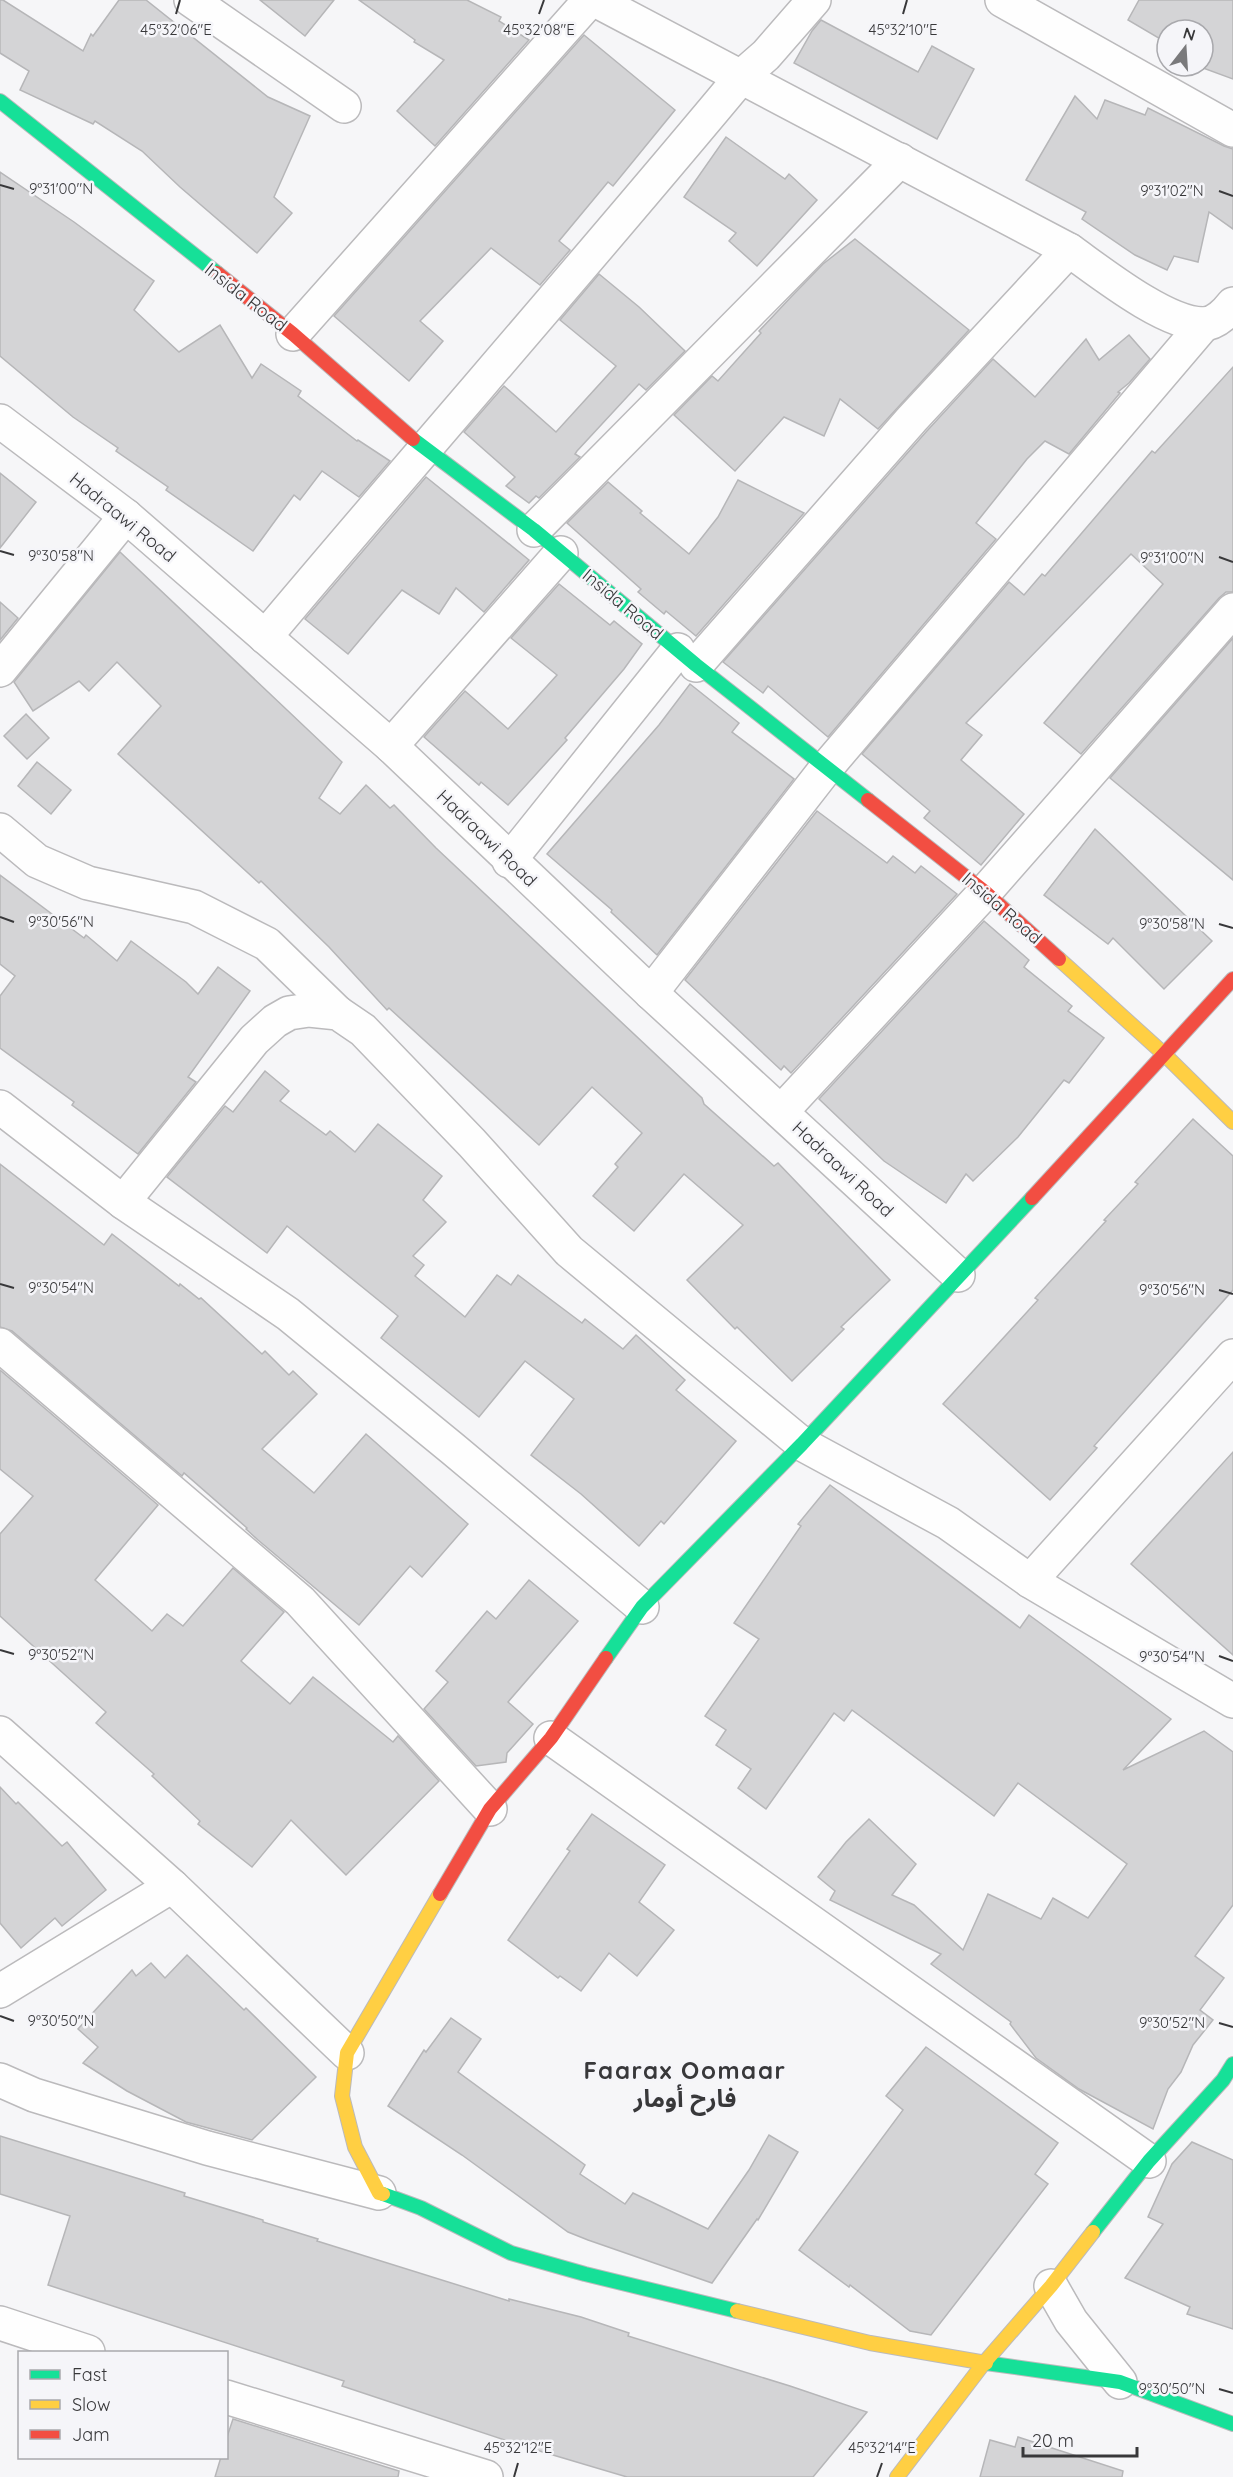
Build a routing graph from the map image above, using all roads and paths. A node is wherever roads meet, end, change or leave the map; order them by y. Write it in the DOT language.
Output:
graph roads {
  1 [pos="191,0"];
  2 [pos="590,0"];
  3 [pos="595,0"];
  4 [pos="814,0"];
  5 [pos="1002,0"];
  6 [pos="742,76"];
  7 [pos="0,101"];
  8 [pos="344,106"];
  9 [pos="1233,130"];
  10 [pos="900,160"];
  11 [pos="1069,250"];
  12 [pos="1233,304"];
  13 [pos="1204,324"];
  14 [pos="293,334"];
  15 [pos="0,421"];
  16 [pos="423,448"];
  17 [pos="126,516"];
  18 [pos="534,530"];
  19 [pos="561,553"];
  20 [pos="1233,610"];
  21 [pos="265,637"];
  22 [pos="687,658"];
  23 [pos="0,670"];
  24 [pos="391,746"];
  25 [pos="827,766"];
  26 [pos="0,830"];
  27 [pos="509,861"];
  28 [pos="985,892"];
  29 [pos="1233,979"];
  30 [pos="651,993"];
  31 [pos="338,1013"];
  32 [pos="1165,1054"];
  33 [pos="0,1107"];
  34 [pos="781,1112"];
  35 [pos="1233,1122"];
  36 [pos="123,1202"];
  37 [pos="958,1275"];
  38 [pos="0,1345"];
  39 [pos="1233,1356"];
  40 [pos="802,1444"];
  41 [pos="1030,1581"];
  42 [pos="642,1607"];
  43 [pos="1233,1701"];
  44 [pos="0,1733"];
  45 [pos="551,1738"];
  46 [pos="490,1809"];
  47 [pos="172,1886"];
  48 [pos="0,1991"];
  49 [pos="347,2053"];
  50 [pos="1230,2076"];
  51 [pos="0,2080"];
  52 [pos="1149,2161"];
  53 [pos="379,2193"];
  54 [pos="1052,2286"];
  55 [pos="0,2323"];
  56 [pos="85,2351"];
  57 [pos="984,2362"];
  58 [pos="1120,2382"];
  59 [pos="228,2398"];
  60 [pos="1233,2424"];
  61 [pos="486,2477"];
  62 [pos="897,2477"];
  1 -- 8 [label="street"];
  2 -- 14 [label="street"];
  3 -- 6 [label="street"];
  4 -- 6 [label="street"];
  5 -- 9 [label="street"];
  6 -- 10 [label="street"];
  6 -- 16 [label="street"];
  7 -- 14 [label="street, Insida Road"];
  10 -- 11 [label="street"];
  10 -- 18 [label="street"];
  11 -- 13 [label="street"];
  11 -- 22 [label="street"];
  12 -- 13 [label="street"];
  13 -- 25 [label="street"];
  14 -- 16 [label="street, Insida Road"];
  15 -- 17 [label="street, Hadraawi Road"];
  16 -- 18 [label="street, Insida Road"];
  16 -- 21 [label="street"];
  17 -- 21 [label="street, Hadraawi Road"];
  17 -- 23 [label="street"];
  18 -- 19 [label="street, Insida Road"];
  19 -- 22 [label="street, Insida Road"];
  19 -- 24 [label="street"];
  20 -- 28 [label="street"];
  21 -- 24 [label="street, Hadraawi Road"];
  22 -- 25 [label="street, Insida Road"];
  22 -- 27 [label="street"];
  24 -- 27 [label="street, Hadraawi Road"];
  25 -- 28 [label="street, Insida Road"];
  25 -- 30 [label="street"];
  26 -- 31 [label="street"];
  27 -- 30 [label="street, Hadraawi Road"];
  28 -- 32 [label="street, Insida Road"];
  28 -- 34 [label="street"];
  29 -- 32 [label="street"];
  30 -- 34 [label="street, Hadraawi Road"];
  31 -- 36 [label="street"];
  31 -- 40 [label="street"];
  32 -- 35 [label="street, Insida Road"];
  32 -- 37 [label="street"];
  33 -- 36 [label="street"];
  34 -- 37 [label="street, Hadraawi Road"];
  36 -- 42 [label="street"];
  37 -- 40 [label="street"];
  38 -- 46 [label="street"];
  39 -- 41 [label="street"];
  40 -- 41 [label="street"];
  40 -- 42 [label="street"];
  41 -- 43 [label="street"];
  42 -- 45 [label="street"];
  44 -- 47 [label="street"];
  45 -- 46 [label="street"];
  45 -- 52 [label="street"];
  46 -- 49 [label="street"];
  47 -- 48 [label="street"];
  47 -- 49 [label="street"];
  49 -- 53 [label="street"];
  50 -- 52 [label="street"];
  51 -- 53 [label="street"];
  52 -- 54 [label="street"];
  53 -- 57 [label="street"];
  54 -- 57 [label="street"];
  54 -- 58 [label="street"];
  55 -- 56 [label="street"];
  57 -- 58 [label="street"];
  57 -- 62 [label="street"];
  58 -- 60 [label="street"];
  59 -- 61 [label="street"];
}
